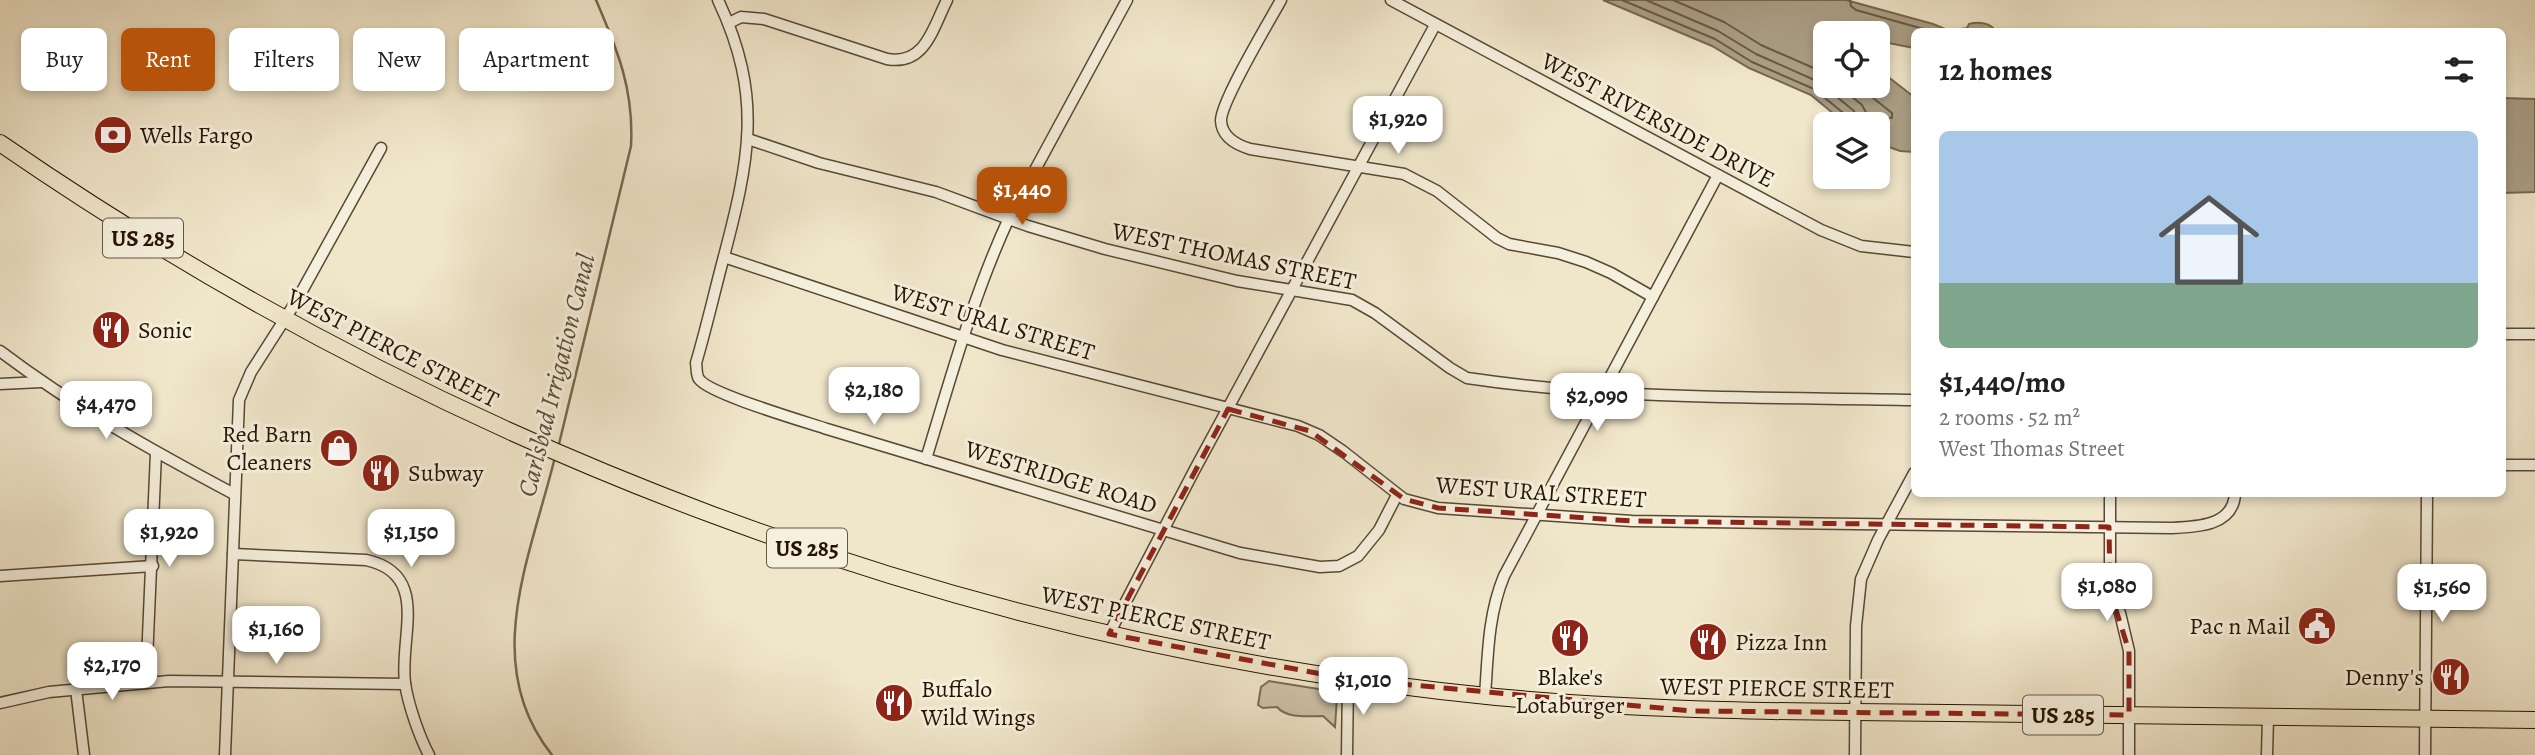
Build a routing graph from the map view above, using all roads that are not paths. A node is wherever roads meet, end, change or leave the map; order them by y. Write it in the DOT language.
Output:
graph roads {
  1 [pos="718,0"];
  2 [pos="947,0"];
  3 [pos="1127,0"];
  4 [pos="1281,0"];
  5 [pos="1391,0"];
  6 [pos="729,23"];
  7 [pos="1436,24"];
  8 [pos="748,139"];
  9 [pos="0,144"];
  10 [pos="382,148"];
  11 [pos="1359,166"];
  12 [pos="1718,176"];
  13 [pos="1009,218"];
  14 [pos="1911,252"];
  15 [pos="724,257"];
  16 [pos="1294,290"];
  17 [pos="1653,297"];
  18 [pos="285,320"];
  19 [pos="2506,334"];
  20 [pos="2535,334"];
  21 [pos="963,337"];
  22 [pos="0,351"];
  23 [pos="41,382"];
  24 [pos="0,384"];
  25 [pos="1602,391"];
  26 [pos="1911,400"];
  27 [pos="1228,409"];
  28 [pos="156,453"];
  29 [pos="926,459"];
  30 [pos="2506,465"];
  31 [pos="2535,465"];
  32 [pos="1911,479"];
  33 [pos="234,494"];
  34 [pos="1397,495"];
  35 [pos="2110,497"];
  36 [pos="2234,497"];
  37 [pos="2427,497"];
  38 [pos="1536,515"];
  39 [pos="1887,523"];
  40 [pos="2109,527"];
  41 [pos="1163,530"];
  42 [pos="233,554"];
  43 [pos="153,566"];
  44 [pos="0,576"];
  45 [pos="1109,634"];
  46 [pos="1348,679"];
  47 [pos="228,681"];
  48 [pos="146,683"];
  49 [pos="405,684"];
  50 [pos="76,689"];
  51 [pos="1485,696"];
  52 [pos="0,704"];
  53 [pos="1856,712"];
  54 [pos="2129,715"];
  55 [pos="2268,717"];
  56 [pos="2425,718"];
  57 [pos="2535,720"];
  58 [pos="84,755"];
  59 [pos="225,755"];
  60 [pos="429,755"];
  61 [pos="1347,755"];
  62 [pos="1855,755"];
  63 [pos="2129,755"];
  64 [pos="2267,755"];
  65 [pos="2425,755"];
  1 -- 6 [label="street, WESTRIDGE ROAD"];
  2 -- 6 [label="street"];
  3 -- 13 [label="street"];
  4 -- 11 [label="street"];
  5 -- 7 [label="street, WEST RIVERSIDE DRIVE"];
  6 -- 8 [label="street, WESTRIDGE ROAD"];
  7 -- 11 [label="street"];
  7 -- 12 [label="street, WEST RIVERSIDE DRIVE"];
  8 -- 13 [label="street, WEST THOMAS STREET"];
  8 -- 15 [label="street, WESTRIDGE ROAD"];
  9 -- 18 [label="highway, WEST PIERCE STREET / US 285"];
  10 -- 18 [label="street"];
  11 -- 16 [label="street"];
  11 -- 17 [label="street"];
  12 -- 14 [label="street, WEST RIVERSIDE DRIVE"];
  12 -- 17 [label="street"];
  13 -- 16 [label="street, WEST THOMAS STREET"];
  13 -- 21 [label="street"];
  15 -- 21 [label="street, WEST URAL STREET"];
  15 -- 29 [label="street, WESTRIDGE ROAD"];
  16 -- 25 [label="street, WEST THOMAS STREET"];
  16 -- 27 [label="street"];
  17 -- 25 [label="street"];
  18 -- 33 [label="street"];
  18 -- 45 [label="highway, WEST PIERCE STREET / US 285"];
  19 -- 20 [label="street"];
  21 -- 27 [label="street, WEST URAL STREET"];
  21 -- 29 [label="street"];
  22 -- 23 [label="street"];
  23 -- 24 [label="street"];
  23 -- 28 [label="street"];
  25 -- 26 [label="street, WEST THOMAS STREET"];
  25 -- 38 [label="street"];
  27 -- 34 [label="street, WEST URAL STREET"];
  27 -- 41 [label="street"];
  28 -- 33 [label="street"];
  28 -- 43 [label="street"];
  29 -- 41 [label="street, WESTRIDGE ROAD"];
  30 -- 31 [label="street"];
  32 -- 39 [label="street"];
  33 -- 42 [label="street"];
  34 -- 38 [label="street, WEST URAL STREET"];
  34 -- 41 [label="street, WESTRIDGE ROAD"];
  35 -- 40 [label="street"];
  36 -- 40 [label="street, WEST URAL STREET"];
  37 -- 56 [label="street"];
  38 -- 39 [label="street, WEST URAL STREET"];
  38 -- 51 [label="street"];
  39 -- 40 [label="street, WEST URAL STREET"];
  39 -- 53 [label="street"];
  40 -- 54 [label="street"];
  41 -- 45 [label="street"];
  42 -- 47 [label="street"];
  42 -- 49 [label="street"];
  43 -- 44 [label="street"];
  43 -- 48 [label="street"];
  45 -- 46 [label="highway, WEST PIERCE STREET / US 285"];
  46 -- 51 [label="highway, WEST PIERCE STREET / US 285"];
  46 -- 61 [label="street"];
  47 -- 48 [label="street"];
  47 -- 49 [label="street"];
  47 -- 59 [label="street"];
  48 -- 50 [label="street"];
  49 -- 60 [label="street"];
  50 -- 52 [label="street"];
  50 -- 58 [label="street"];
  51 -- 53 [label="highway, WEST PIERCE STREET / US 285"];
  53 -- 54 [label="highway, WEST PIERCE STREET / US 285"];
  53 -- 62 [label="street"];
  54 -- 55 [label="highway, WEST PIERCE STREET / US 285"];
  54 -- 63 [label="street"];
  55 -- 56 [label="highway, WEST PIERCE STREET / US 285"];
  55 -- 64 [label="street"];
  56 -- 57 [label="highway, WEST PIERCE STREET / US 285"];
  56 -- 65 [label="street"];
}
